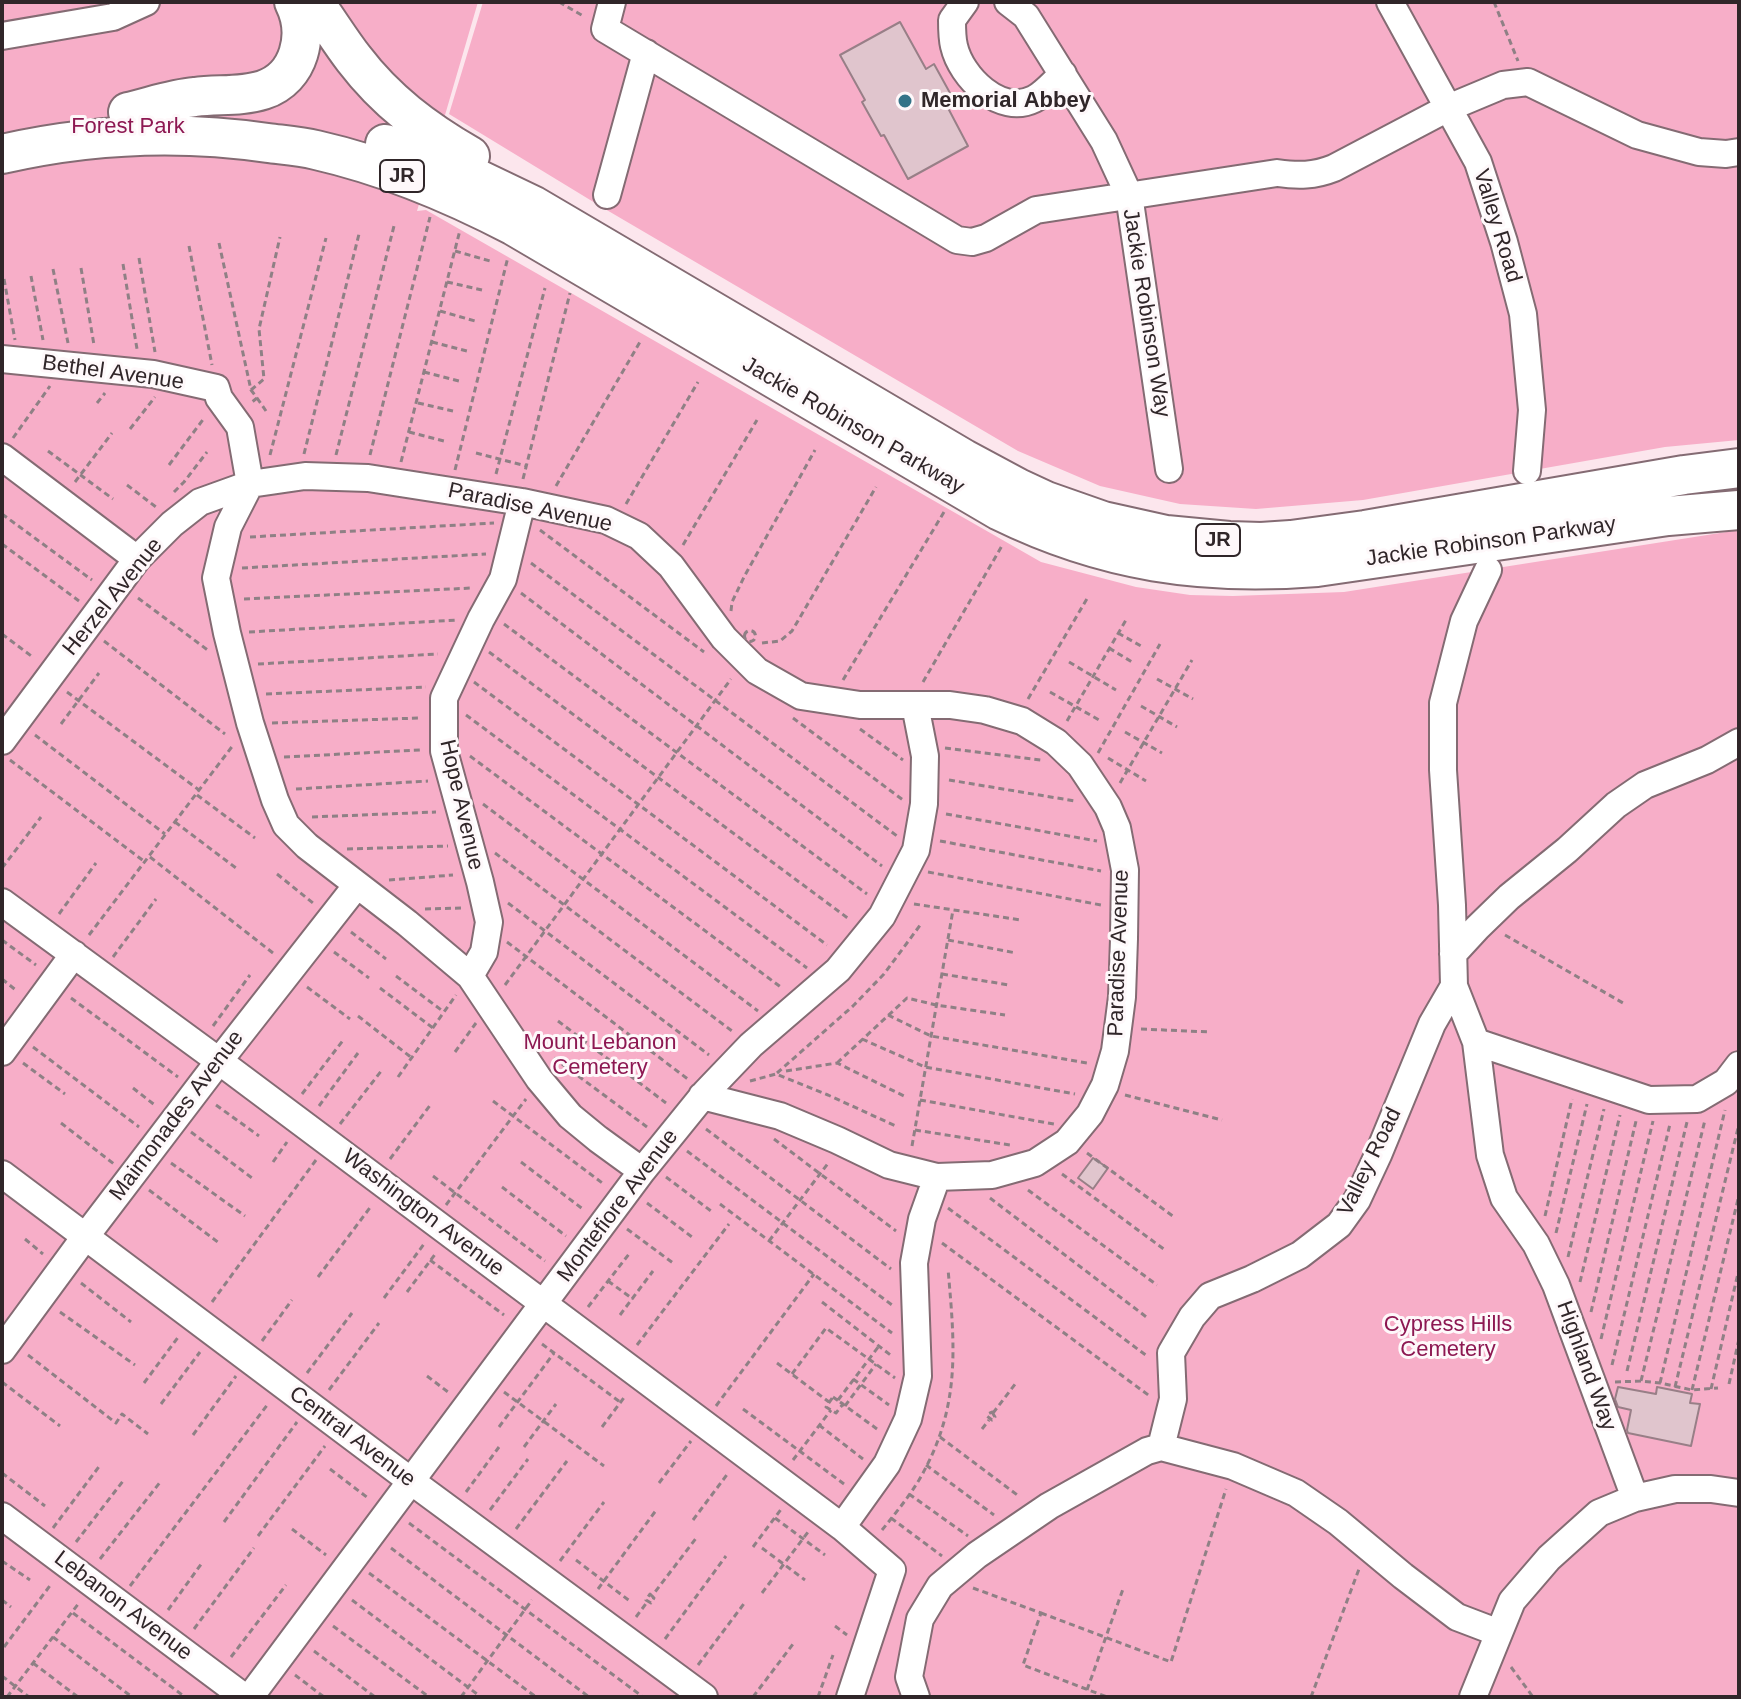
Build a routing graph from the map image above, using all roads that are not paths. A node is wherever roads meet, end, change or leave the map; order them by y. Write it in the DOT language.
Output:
graph roads {
  1 [pos="146,2"];
  2 [pos="612,2"];
  3 [pos="965,2"];
  4 [pos="1008,2"];
  5 [pos="1390,2"];
  6 [pos="310,3"];
  7 [pos="2,36"];
  8 [pos="646,53"];
  9 [pos="1063,74"];
  10 [pos="1448,108"];
  11 [pos="128,112"];
  12 [pos="2,129"];
  13 [pos="1739,152"];
  14 [pos="2,154"];
  15 [pos="607,195"];
  16 [pos="1129,195"];
  17 [pos="566,226"];
  18 [pos="11,359"];
  19 [pos="6,449"];
  20 [pos="1739,468"];
  21 [pos="1169,469"];
  22 [pos="1527,471"];
  23 [pos="256,483"];
  24 [pos="525,508"];
  25 [pos="1739,510"];
  26 [pos="137,559"];
  27 [pos="1488,570"];
  28 [pos="918,705"];
  29 [pos="9,731"];
  30 [pos="1739,742"];
  31 [pos="355,884"];
  32 [pos="2,902"];
  33 [pos="74,954"];
  34 [pos="1453,954"];
  35 [pos="470,976"];
  36 [pos="1454,986"];
  37 [pos="1476,1042"];
  38 [pos="7,1044"];
  39 [pos="209,1053"];
  40 [pos="1736,1069"];
  41 [pos="686,1116"];
  42 [pos="2,1174"];
  43 [pos="943,1183"];
  44 [pos="626,1194"];
  45 [pos="85,1237"];
  46 [pos="544,1304"];
  47 [pos="6,1345"];
  48 [pos="1161,1447"];
  49 [pos="411,1481"];
  50 [pos="1739,1493"];
  51 [pos="1635,1498"];
  52 [pos="2,1516"];
  53 [pos="832,1519"];
  54 [pos="1497,1639"];
  55 [pos="693,1690"];
  56 [pos="244,1697"];
  57 [pos="250,1697"];
  58 [pos="850,1697"];
  59 [pos="916,1697"];
  60 [pos="1473,1697"];
  1 -- 7 [label="street"];
  2 -- 8 [label="street"];
  3 -- 9 [label="street"];
  4 -- 9 [label="street, Jackie Robinson Way"];
  5 -- 10 [label="street, Valley Road"];
  6 -- 11 [label="highway"];
  6 -- 17 [label="highway"];
  8 -- 15 [label="street"];
  8 -- 16 [label="street"];
  9 -- 16 [label="street, Jackie Robinson Way"];
  10 -- 13 [label="street"];
  10 -- 16 [label="street"];
  10 -- 22 [label="street, Valley Road"];
  11 -- 12 [label="highway, Jackie Robinson Parkway / JR"];
  11 -- 17 [label="highway, Jackie Robinson Parkway / JR"];
  14 -- 25 [label="highway, Jackie Robinson Parkway / JR"];
  16 -- 21 [label="street, Jackie Robinson Way"];
  17 -- 20 [label="highway, Jackie Robinson Parkway / JR"];
  18 -- 23 [label="street, Bethel Avenue"];
  19 -- 26 [label="street"];
  23 -- 24 [label="street, Paradise Avenue"];
  23 -- 26 [label="street, Herzel Avenue"];
  23 -- 31 [label="street"];
  24 -- 28 [label="street, Paradise Avenue"];
  24 -- 35 [label="street, Hope Avenue"];
  26 -- 29 [label="street, Herzel Avenue"];
  27 -- 34 [label="street"];
  28 -- 41 [label="street, Montefiore Avenue"];
  28 -- 43 [label="street, Paradise Avenue"];
  30 -- 34 [label="street"];
  31 -- 35 [label="street"];
  31 -- 39 [label="street, Maimonades Avenue"];
  32 -- 33 [label="street, Washington Avenue"];
  33 -- 38 [label="street"];
  33 -- 39 [label="street, Washington Avenue"];
  34 -- 36 [label="street"];
  35 -- 44 [label="street"];
  36 -- 37 [label="street, Highland Way"];
  36 -- 48 [label="street, Valley Road"];
  37 -- 40 [label="street"];
  37 -- 51 [label="street, Highland Way"];
  39 -- 45 [label="street, Maimonades Avenue"];
  39 -- 46 [label="street, Washington Avenue"];
  41 -- 43 [label="street, Paradise Avenue"];
  41 -- 44 [label="street, Montefiore Avenue"];
  42 -- 45 [label="street, Central Avenue"];
  43 -- 53 [label="street"];
  44 -- 46 [label="street, Montefiore Avenue"];
  45 -- 47 [label="street, Maimonades Avenue"];
  45 -- 49 [label="street, Central Avenue"];
  46 -- 49 [label="street, Montefiore Avenue"];
  46 -- 53 [label="street, Washington Avenue"];
  48 -- 54 [label="street"];
  48 -- 59 [label="street"];
  49 -- 55 [label="street, Central Avenue"];
  49 -- 57 [label="street, Montefiore Avenue"];
  50 -- 51 [label="street"];
  51 -- 54 [label="street"];
  52 -- 56 [label="street, Lebanon Avenue"];
  53 -- 58 [label="street, Washington Avenue"];
  54 -- 60 [label="street"];
}
